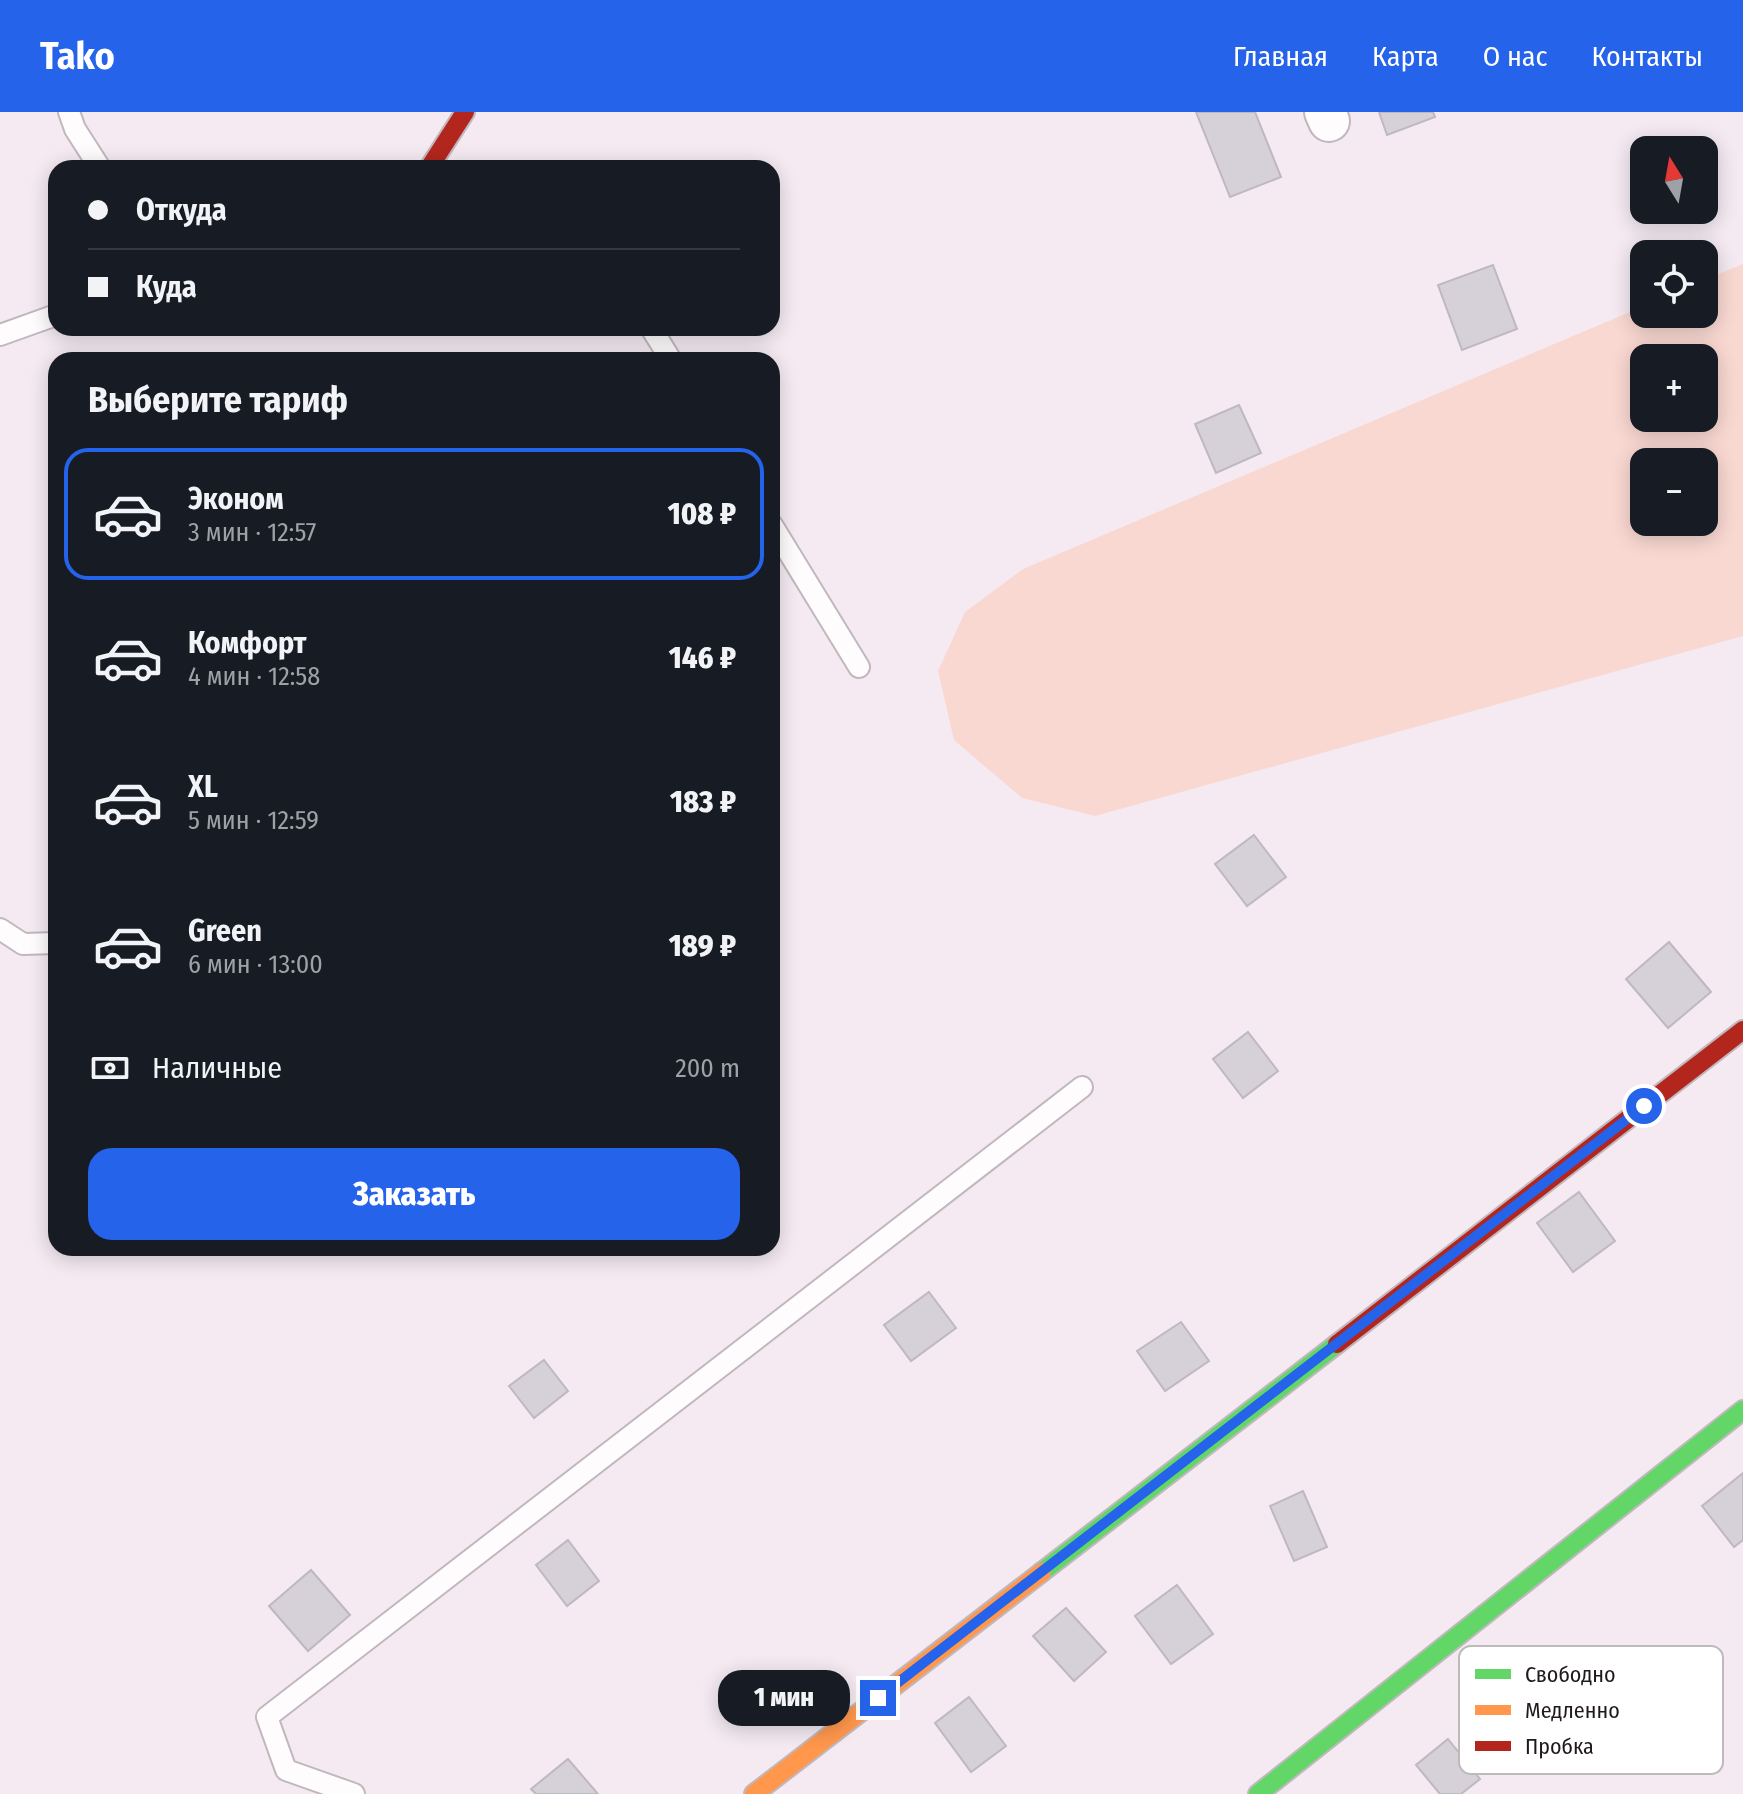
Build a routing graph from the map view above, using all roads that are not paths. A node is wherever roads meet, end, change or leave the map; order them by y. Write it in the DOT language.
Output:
graph roads {
  1 [pos="69,112"];
  2 [pos="465,112"];
  3 [pos="95,160"];
  4 [pos="434,160"];
  5 [pos="48,318"];
  6 [pos="0,335"];
  7 [pos="780,538"];
  8 [pos="859,667"];
  9 [pos="0,929"];
  10 [pos="48,943"];
  11 [pos="1743,1030"];
  12 [pos="1082,1087"];
  13 [pos="1743,1410"];
  14 [pos="354,1794"];
  15 [pos="754,1794"];
  16 [pos="1258,1794"];
  1 -- 3 [label="lane"];
  2 -- 4 [label="street"];
  5 -- 6 [label="lane"];
  7 -- 8 [label="lane"];
  9 -- 10 [label="lane"];
  11 -- 15 [label="street"];
  12 -- 14 [label="lane"];
  13 -- 16 [label="street"];
}
